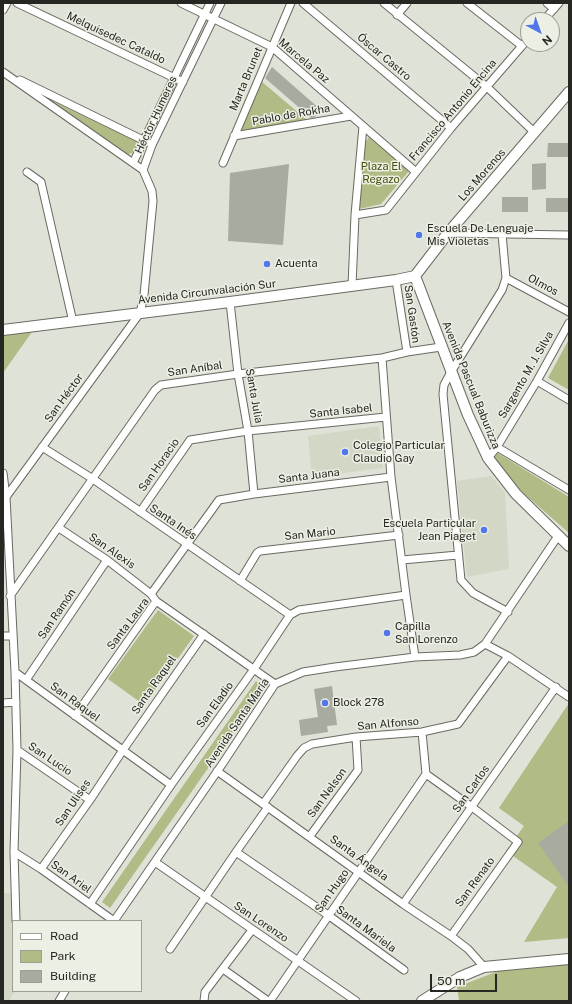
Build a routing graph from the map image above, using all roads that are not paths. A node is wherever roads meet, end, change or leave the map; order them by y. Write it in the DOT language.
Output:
graph roads {
  1 [pos="7,3"];
  2 [pos="17,3"];
  3 [pos="181,3"];
  4 [pos="210,3"];
  5 [pos="221,3"];
  6 [pos="291,3"];
  7 [pos="303,3"];
  8 [pos="384,3"];
  9 [pos="406,3"];
  10 [pos="467,3"];
  11 [pos="547,3"];
  12 [pos="556,6"];
  13 [pos="3,10"];
  14 [pos="205,14"];
  15 [pos="397,15"];
  16 [pos="214,18"];
  17 [pos="520,44"];
  18 [pos="272,47"];
  19 [pos="520,48"];
  20 [pos="3,72"];
  21 [pos="175,78"];
  22 [pos="183,82"];
  23 [pos="487,87"];
  24 [pos="569,92"];
  25 [pos="351,116"];
  26 [pos="363,126"];
  27 [pos="451,128"];
  28 [pos="534,132"];
  29 [pos="234,136"];
  30 [pos="143,141"];
  31 [pos="152,145"];
  32 [pos="133,163"];
  33 [pos="223,164"];
  34 [pos="142,170"];
  35 [pos="27,172"];
  36 [pos="416,172"];
  37 [pos="355,215"];
  38 [pos="448,233"];
  39 [pos="502,234"];
  40 [pos="569,235"];
  41 [pos="415,276"];
  42 [pos="506,278"];
  43 [pos="396,280"];
  44 [pos="352,286"];
  45 [pos="230,302"];
  46 [pos="569,312"];
  47 [pos="140,313"];
  48 [pos="73,322"];
  49 [pos="569,323"];
  50 [pos="3,330"];
  51 [pos="441,347"];
  52 [pos="407,352"];
  53 [pos="382,358"];
  54 [pos="451,372"];
  55 [pos="238,374"];
  56 [pos="537,381"];
  57 [pos="569,400"];
  58 [pos="386,417"];
  59 [pos="248,431"];
  60 [pos="42,447"];
  61 [pos="497,447"];
  62 [pos="488,458"];
  63 [pos="3,473"];
  64 [pos="391,477"];
  65 [pos="93,479"];
  66 [pos="569,490"];
  67 [pos="254,494"];
  68 [pos="4,497"];
  69 [pos="140,512"];
  70 [pos="59,528"];
  71 [pos="399,535"];
  72 [pos="558,536"];
  73 [pos="188,545"];
  74 [pos="569,546"];
  75 [pos="458,555"];
  76 [pos="107,560"];
  77 [pos="402,560"];
  78 [pos="6,565"];
  79 [pos="240,582"];
  80 [pos="152,594"];
  81 [pos="406,595"];
  82 [pos="10,596"];
  83 [pos="156,601"];
  84 [pos="508,612"];
  85 [pos="290,615"];
  86 [pos="204,634"];
  87 [pos="3,636"];
  88 [pos="12,636"];
  89 [pos="485,644"];
  90 [pos="508,656"];
  91 [pos="415,657"];
  92 [pos="254,669"];
  93 [pos="15,672"];
  94 [pos="26,680"];
  95 [pos="275,684"];
  96 [pos="556,687"];
  97 [pos="569,697"];
  98 [pos="16,702"];
  99 [pos="3,703"];
  100 [pos="75,716"];
  101 [pos="422,732"];
  102 [pos="356,738"];
  103 [pos="17,750"];
  104 [pos="123,750"];
  105 [pos="218,771"];
  106 [pos="426,774"];
  107 [pos="171,785"];
  108 [pos="90,800"];
  109 [pos="266,806"];
  110 [pos="472,807"];
  111 [pos="310,836"];
  112 [pos="14,852"];
  113 [pos="236,852"];
  114 [pos="155,862"];
  115 [pos="41,869"];
  116 [pos="359,871"];
  117 [pos="205,897"];
  118 [pos="90,904"];
  119 [pos="403,904"];
  120 [pos="328,915"];
  121 [pos="16,920"];
  122 [pos="113,920"];
  123 [pos="115,920"];
  124 [pos="252,930"];
  125 [pos="451,936"];
  126 [pos="170,949"];
  127 [pos="569,959"];
  128 [pos="298,960"];
  129 [pos="484,967"];
  130 [pos="223,969"];
  131 [pos="404,970"];
  132 [pos="64,992"];
  133 [pos="59,1001"];
  134 [pos="204,1001"];
  135 [pos="269,1001"];
  136 [pos="356,1001"];
  137 [pos="422,1001"];
  1 -- 13 [label="street"];
  2 -- 21 [label="street, Melquisedec Cataldo"];
  3 -- 14 [label="street, Marcela Paz"];
  4 -- 14 [label="street, Héctor Humeres"];
  5 -- 16 [label="street, Héctor Humeres"];
  6 -- 18 [label="street, Marta Brunet"];
  7 -- 27 [label="street, Óscar Castro"];
  8 -- 15 [label="street"];
  9 -- 15 [label="street"];
  10 -- 17 [label="street"];
  11 -- 12 [label="street"];
  14 -- 16 [label="street, Marcela Paz"];
  14 -- 21 [label="street, Héctor Humeres"];
  15 -- 23 [label="street"];
  16 -- 18 [label="street, Marcela Paz"];
  16 -- 22 [label="street, Héctor Humeres"];
  18 -- 25 [label="street, Marcela Paz"];
  18 -- 29 [label="street, Marta Brunet"];
  19 -- 23 [label="street, Francisco Antonio Encina"];
  20 -- 30 [label="street"];
  20 -- 32 [label="street"];
  21 -- 22 [label="street, Melquisedec Cataldo"];
  21 -- 30 [label="street, Héctor Humeres"];
  22 -- 31 [label="street, Héctor Humeres"];
  23 -- 27 [label="street, Francisco Antonio Encina"];
  23 -- 28 [label="street"];
  24 -- 28 [label="main road, Los Morenos"];
  25 -- 26 [label="street, Marcela Paz"];
  25 -- 29 [label="street, Pablo de Rokha"];
  26 -- 36 [label="street, Marcela Paz"];
  26 -- 37 [label="street"];
  27 -- 36 [label="street, Francisco Antonio Encina"];
  28 -- 38 [label="main road, Los Morenos"];
  29 -- 33 [label="street, Marta Brunet"];
  30 -- 31 [label="street"];
  30 -- 32 [label="street, Héctor Humeres"];
  31 -- 34 [label="street, Héctor Humeres"];
  32 -- 34 [label="street"];
  34 -- 47 [label="street, Héctor Humeres"];
  35 -- 48 [label="street"];
  36 -- 37 [label="street, Francisco Antonio Encina"];
  37 -- 44 [label="street"];
  38 -- 39 [label="street"];
  38 -- 41 [label="main road, Los Morenos"];
  39 -- 40 [label="street"];
  39 -- 42 [label="street"];
  41 -- 43 [label="main road, Avenida Circunvalación Sur"];
  41 -- 51 [label="main road, Avenida Pascual Baburizza"];
  42 -- 46 [label="street, Olmos"];
  42 -- 54 [label="street"];
  43 -- 44 [label="main road, Avenida Circunvalación Sur"];
  43 -- 52 [label="street, San Gastón"];
  44 -- 45 [label="main road, Avenida Circunvalación Sur"];
  45 -- 47 [label="main road, Avenida Circunvalación Sur"];
  45 -- 55 [label="street, Santa Julia"];
  47 -- 48 [label="main road, Avenida Circunvalación Sur"];
  47 -- 60 [label="street, San Héctor"];
  48 -- 50 [label="main road, Avenida Circunvalación Sur"];
  49 -- 56 [label="street, Sargento M. J. Silva"];
  51 -- 52 [label="street, San Aníbal"];
  51 -- 54 [label="main road, Avenida Pascual Baburizza"];
  52 -- 53 [label="street, San Aníbal"];
  53 -- 55 [label="street, San Aníbal"];
  53 -- 58 [label="street"];
  54 -- 62 [label="main road, Avenida Pascual Baburizza"];
  54 -- 75 [label="street"];
  55 -- 59 [label="street, Santa Julia"];
  55 -- 65 [label="street, San Aníbal"];
  56 -- 57 [label="street"];
  56 -- 61 [label="street, Sargento M. J. Silva"];
  58 -- 59 [label="street, Santa Isabel"];
  58 -- 64 [label="street, Santa Isabel"];
  59 -- 67 [label="street, Santa Julia"];
  59 -- 69 [label="street, San Horacio"];
  60 -- 65 [label="street, Santa Inés"];
  60 -- 68 [label="street, San Héctor"];
  61 -- 62 [label="street, Sargento M. J. Silva"];
  61 -- 66 [label="street"];
  62 -- 72 [label="main road, Avenida Pascual Baburizza"];
  63 -- 68 [label="street"];
  64 -- 67 [label="street, Santa Juana"];
  64 -- 71 [label="street, Santa Isabel"];
  65 -- 69 [label="street, Santa Inés"];
  65 -- 70 [label="street, San Aníbal"];
  67 -- 73 [label="street, Santa Juana"];
  68 -- 78 [label="street"];
  69 -- 73 [label="street, Santa Inés"];
  70 -- 76 [label="street, San Alexis"];
  70 -- 82 [label="street, San Aníbal"];
  71 -- 77 [label="street, Santa Isabel"];
  71 -- 79 [label="street, San Mario"];
  72 -- 74 [label="main road, Avenida Pascual Baburizza"];
  72 -- 84 [label="street, Avenida Santa María"];
  73 -- 79 [label="street, Santa Inés"];
  73 -- 80 [label="street, Santa Juana"];
  75 -- 77 [label="street"];
  75 -- 84 [label="street"];
  76 -- 80 [label="street, San Alexis"];
  76 -- 94 [label="street, San Ramón"];
  77 -- 81 [label="street, Santa Isabel"];
  78 -- 82 [label="street"];
  79 -- 85 [label="street, Santa Inés"];
  80 -- 83 [label="street"];
  81 -- 85 [label="street"];
  81 -- 91 [label="street, Santa Isabel"];
  82 -- 88 [label="street"];
  83 -- 86 [label="street, Santa Laura"];
  83 -- 100 [label="street, Santa Laura"];
  84 -- 89 [label="street, Avenida Santa María"];
  85 -- 92 [label="street, San Eladio"];
  86 -- 92 [label="street, Santa Laura"];
  86 -- 104 [label="street, Santa Raquel"];
  87 -- 88 [label="street"];
  88 -- 93 [label="street"];
  89 -- 90 [label="street"];
  89 -- 91 [label="street, Avenida Santa María"];
  90 -- 96 [label="street"];
  90 -- 101 [label="street, San Alfonso"];
  91 -- 95 [label="street, Avenida Santa María"];
  92 -- 95 [label="street, Santa Laura"];
  92 -- 107 [label="street, San Eladio"];
  93 -- 94 [label="street, San Raquel"];
  93 -- 98 [label="street"];
  94 -- 100 [label="street, San Raquel"];
  95 -- 105 [label="street, Avenida Santa María"];
  96 -- 97 [label="street"];
  96 -- 110 [label="street, San Carlos"];
  98 -- 99 [label="street"];
  98 -- 103 [label="street"];
  100 -- 104 [label="street, San Raquel"];
  101 -- 102 [label="street, San Alfonso"];
  101 -- 106 [label="street"];
  102 -- 109 [label="street, San Alfonso"];
  102 -- 111 [label="street, San Nelson"];
  103 -- 108 [label="street, San Lucio"];
  103 -- 112 [label="street"];
  104 -- 107 [label="street, San Raquel"];
  104 -- 108 [label="street, San Ulises"];
  105 -- 109 [label="street, Santa Ángela"];
  105 -- 114 [label="street, Avenida Santa María"];
  106 -- 110 [label="street"];
  106 -- 116 [label="street, San Hugo"];
  107 -- 118 [label="street, San Eladio"];
  108 -- 115 [label="street, San Ulises"];
  109 -- 111 [label="street, Santa Ángela"];
  109 -- 113 [label="street, San Alfonso"];
  110 -- 119 [label="street, San Carlos"];
  110 -- 125 [label="street, San Renato"];
  111 -- 116 [label="street, Santa Ángela"];
  112 -- 115 [label="street, San Ariel"];
  112 -- 121 [label="street"];
  113 -- 117 [label="street, San Alfonso"];
  113 -- 120 [label="street, Santa Mariela"];
  114 -- 117 [label="street, San Lorenzo"];
  114 -- 123 [label="street, Avenida Santa María"];
  115 -- 118 [label="street, San Ariel"];
  116 -- 119 [label="street, Santa Ángela"];
  116 -- 120 [label="street, San Hugo"];
  117 -- 124 [label="street, San Lorenzo"];
  117 -- 126 [label="street, San Alfonso"];
  118 -- 122 [label="street, San Ariel"];
  119 -- 125 [label="street, Santa Ángela"];
  120 -- 128 [label="street, San Hugo"];
  120 -- 131 [label="street, Santa Mariela"];
  124 -- 128 [label="street, San Lorenzo"];
  124 -- 130 [label="street"];
  125 -- 129 [label="street, Santa Ángela"];
  127 -- 129 [label="main road"];
  128 -- 135 [label="street, San Hugo"];
  128 -- 136 [label="street, San Lorenzo"];
  129 -- 137 [label="main road"];
  130 -- 134 [label="street"];
  130 -- 135 [label="street"];
  132 -- 133 [label="street"];
}
